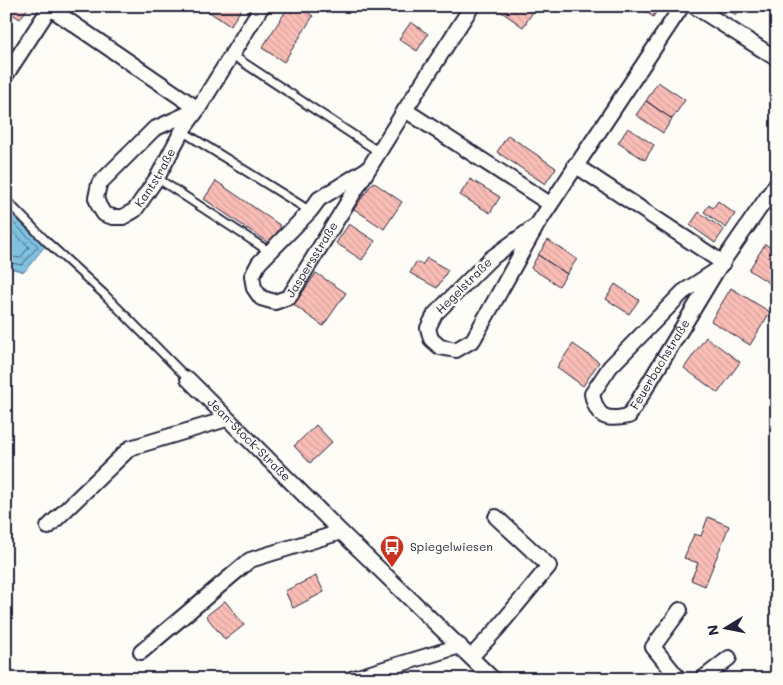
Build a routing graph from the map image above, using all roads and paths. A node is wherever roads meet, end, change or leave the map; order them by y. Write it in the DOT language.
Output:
graph roads {
  1 [pos="262,6"];
  2 [pos="472,6"];
  3 [pos="682,6"];
  4 [pos="694,6"];
  5 [pos="50,7"];
  6 [pos="232,55"];
  7 [pos="777,59"];
  8 [pos="6,75"];
  9 [pos="198,109"];
  10 [pos="405,110"];
  11 [pos="182,131"];
  12 [pos="379,152"];
  13 [pos="575,165"];
  14 [pos="369,168"];
  15 [pos="157,178"];
  16 [pos="777,183"];
  17 [pos="6,200"];
  18 [pos="550,204"];
  19 [pos="310,210"];
  20 [pos="537,225"];
  21 [pos="270,252"];
  22 [pos="720,267"];
  23 [pos="188,379"];
  24 [pos="226,419"];
  25 [pos="496,517"];
  26 [pos="48,527"];
  27 [pos="341,532"];
  28 [pos="680,610"];
  29 [pos="460,646"];
  30 [pos="141,652"];
  31 [pos="471,657"];
  32 [pos="728,658"];
  33 [pos="352,679"];
  34 [pos="493,679"];
  35 [pos="680,679"];
  36 [pos="702,679"];
  1 -- 6 [label="street, Kantstraße"];
  2 -- 10 [label="street, Jaspersstraße"];
  3 -- 13 [label="street, Hegelstraße"];
  4 -- 7 [label="street"];
  5 -- 8 [label="street"];
  5 -- 9 [label="street"];
  6 -- 9 [label="street, Kantstraße"];
  6 -- 12 [label="lane"];
  9 -- 11 [label="street, Kantstraße"];
  9 -- 15 [label="street, Kantstraße"];
  10 -- 12 [label="street, Jaspersstraße"];
  10 -- 18 [label="street"];
  11 -- 15 [label="street, Kantstraße"];
  11 -- 19 [label="lane"];
  12 -- 14 [label="street, Jaspersstraße"];
  13 -- 18 [label="street, Hegelstraße"];
  13 -- 22 [label="street"];
  14 -- 19 [label="street, Jaspersstraße"];
  14 -- 21 [label="street, Jaspersstraße"];
  15 -- 21 [label="lane"];
  16 -- 22 [label="street, Feuerbachstraße"];
  17 -- 23 [label="lane, Jean-Stock-Straße"];
  18 -- 20 [label="street, Hegelstraße"];
  19 -- 21 [label="street, Jaspersstraße"];
  20 -- 20 [label="street, Hegelstraße"];
  22 -- 22 [label="street, Feuerbachstraße"];
  23 -- 24 [label="street, Jean-Stock-Straße"];
  24 -- 26 [label="street"];
  24 -- 27 [label="street, Jean-Stock-Straße"];
  25 -- 31 [label="street"];
  27 -- 29 [label="street, Jean-Stock-Straße"];
  27 -- 30 [label="street"];
  28 -- 35 [label="street"];
  29 -- 31 [label="street, Jean-Stock-Straße"];
  29 -- 33 [label="street"];
  31 -- 34 [label="street, Jean-Stock-Straße"];
  32 -- 36 [label="street"];
}
